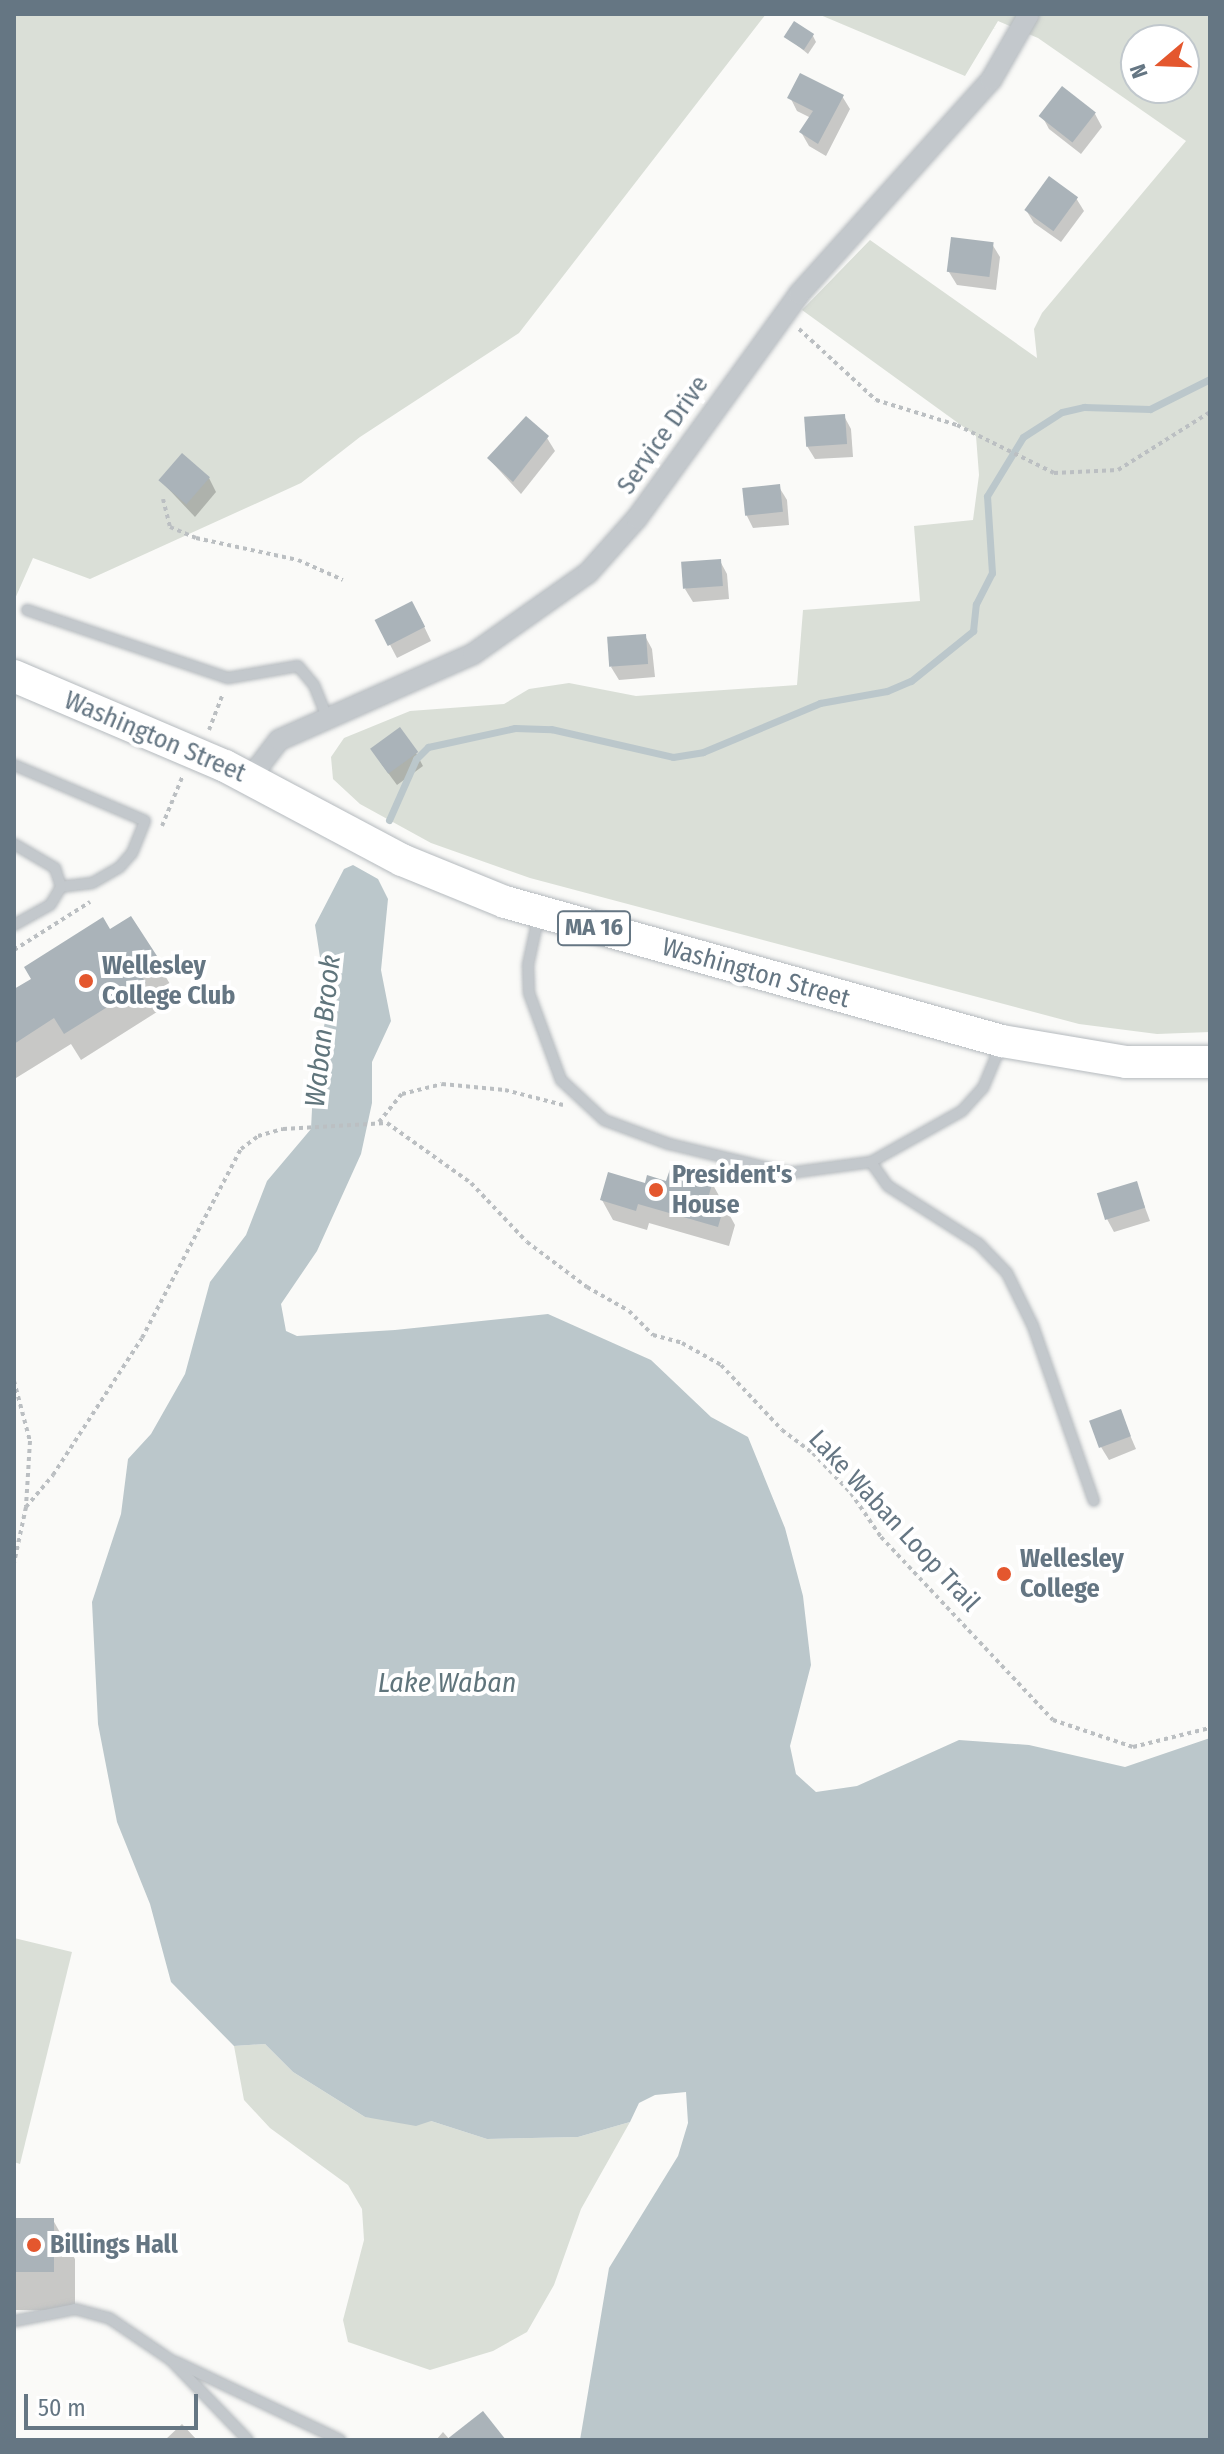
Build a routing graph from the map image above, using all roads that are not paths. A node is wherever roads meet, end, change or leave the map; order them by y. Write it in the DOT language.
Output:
graph roads {
  1 [pos="1029,14"];
  2 [pos="27,610"];
  3 [pos="14,676"];
  4 [pos="327,718"];
  5 [pos="14,765"];
  6 [pos="250,778"];
  7 [pos="14,844"];
  8 [pos="61,887"];
  9 [pos="540,912"];
  10 [pos="14,925"];
  11 [pos="1002,1041"];
  12 [pos="1210,1062"];
  13 [pos="871,1162"];
  14 [pos="1094,1501"];
  15 [pos="14,2321"];
  16 [pos="171,2360"];
  17 [pos="248,2440"];
  18 [pos="340,2440"];
  1 -- 4 [label="street, Service Drive"];
  2 -- 4 [label="lane"];
  3 -- 6 [label="main road, Washington Street / MA 16"];
  4 -- 6 [label="street, Service Drive"];
  5 -- 8 [label="lane"];
  6 -- 9 [label="main road, Washington Street / MA 16"];
  7 -- 8 [label="lane"];
  8 -- 10 [label="lane"];
  9 -- 11 [label="main road, Washington Street / MA 16"];
  9 -- 13 [label="lane"];
  11 -- 12 [label="main road, Washington Street / MA 16"];
  11 -- 13 [label="lane"];
  13 -- 14 [label="lane"];
  15 -- 16 [label="lane"];
  16 -- 17 [label="lane"];
  16 -- 18 [label="lane"];
}
